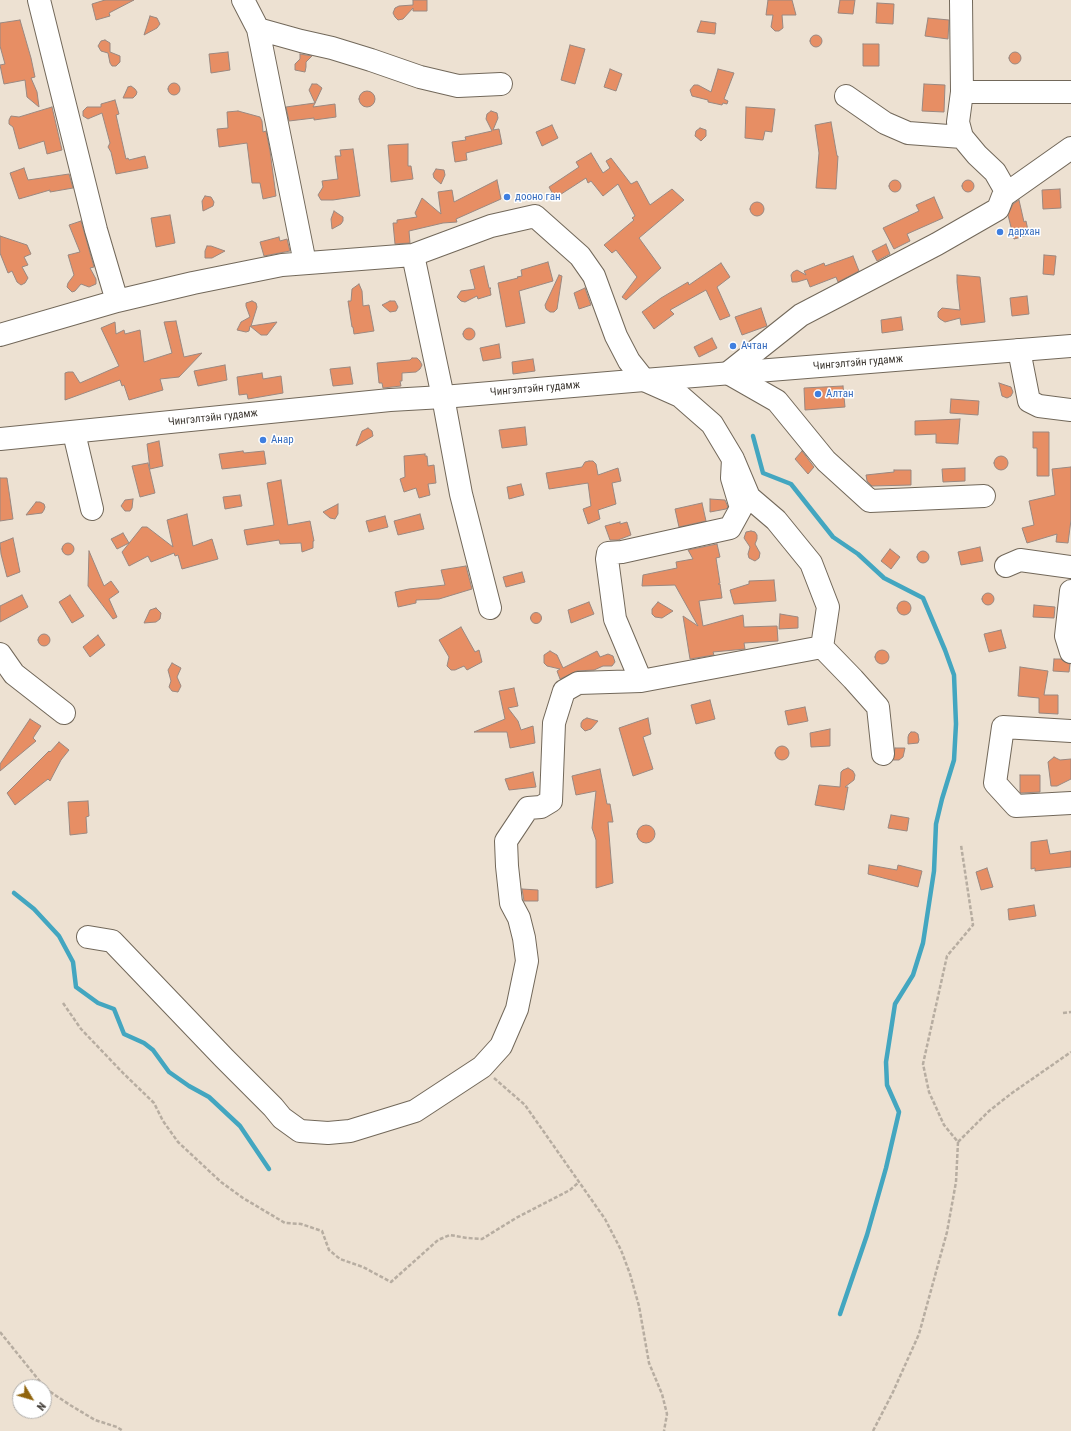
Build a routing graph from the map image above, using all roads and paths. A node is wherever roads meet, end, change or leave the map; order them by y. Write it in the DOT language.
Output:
graph roads {
  1 [pos="40,0"];
  2 [pos="243,0"];
  3 [pos="961,0"];
  4 [pos="258,30"];
  5 [pos="501,84"];
  6 [pos="962,92"];
  7 [pos="1071,92"];
  8 [pos="846,96"];
  9 [pos="962,137"];
  10 [pos="1071,148"];
  11 [pos="1007,193"];
  12 [pos="413,255"];
  13 [pos="304,263"];
  14 [pos="117,301"];
  15 [pos="0,335"];
  16 [pos="1071,346"];
  17 [pos="1019,350"];
  18 [pos="728,373"];
  19 [pos="644,380"];
  20 [pos="443,398"];
  21 [pos="1071,410"];
  22 [pos="74,433"];
  23 [pos="0,439"];
  24 [pos="733,459"];
  25 [pos="984,496"];
  26 [pos="92,509"];
  27 [pos="1006,566"];
  28 [pos="1071,567"];
  29 [pos="1071,592"];
  30 [pos="490,608"];
  31 [pos="822,647"];
  32 [pos="1071,652"];
  33 [pos="0,654"];
  34 [pos="641,681"];
  35 [pos="64,713"];
  36 [pos="1071,731"];
  37 [pos="883,754"];
  38 [pos="1071,803"];
  39 [pos="961,845"];
  40 [pos="88,937"];
  41 [pos="63,1003"];
  42 [pos="1071,1012"];
  43 [pos="1063,1013"];
  44 [pos="1071,1052"];
  45 [pos="482,1067"];
  46 [pos="958,1142"];
  47 [pos="578,1183"];
  48 [pos="0,1332"];
  49 [pos="123,1431"];
  50 [pos="664,1431"];
  51 [pos="873,1431"];
  1 -- 14 [label="street"];
  2 -- 4 [label="street"];
  3 -- 6 [label="street"];
  4 -- 5 [label="street"];
  4 -- 13 [label="street"];
  6 -- 7 [label="street"];
  6 -- 9 [label="street"];
  8 -- 9 [label="street"];
  9 -- 11 [label="street"];
  10 -- 11 [label="street"];
  11 -- 18 [label="street"];
  12 -- 13 [label="street"];
  12 -- 19 [label="street"];
  12 -- 20 [label="street"];
  13 -- 14 [label="street"];
  14 -- 15 [label="street"];
  16 -- 17 [label="street, Чингэлтэйн гудамж"];
  17 -- 18 [label="street, Чингэлтэйн гудамж"];
  17 -- 21 [label="street"];
  18 -- 19 [label="street, Чингэлтэйн гудамж"];
  18 -- 25 [label="street"];
  19 -- 20 [label="street, Чингэлтэйн гудамж"];
  19 -- 24 [label="street"];
  20 -- 22 [label="street, Чингэлтэйн гудамж"];
  20 -- 30 [label="street"];
  22 -- 23 [label="street, Чингэлтэйн гудамж"];
  22 -- 26 [label="street"];
  24 -- 31 [label="street"];
  24 -- 34 [label="street"];
  27 -- 28 [label="street"];
  29 -- 32 [label="street"];
  31 -- 34 [label="street"];
  31 -- 37 [label="street"];
  33 -- 35 [label="street"];
  34 -- 45 [label="street"];
  36 -- 38 [label="street"];
  39 -- 46 [label="path"];
  40 -- 45 [label="street"];
  41 -- 47 [label="path"];
  42 -- 43 [label="path"];
  44 -- 46 [label="path"];
  45 -- 47 [label="path"];
  46 -- 51 [label="path"];
  47 -- 50 [label="path"];
  48 -- 49 [label="path"];
}
